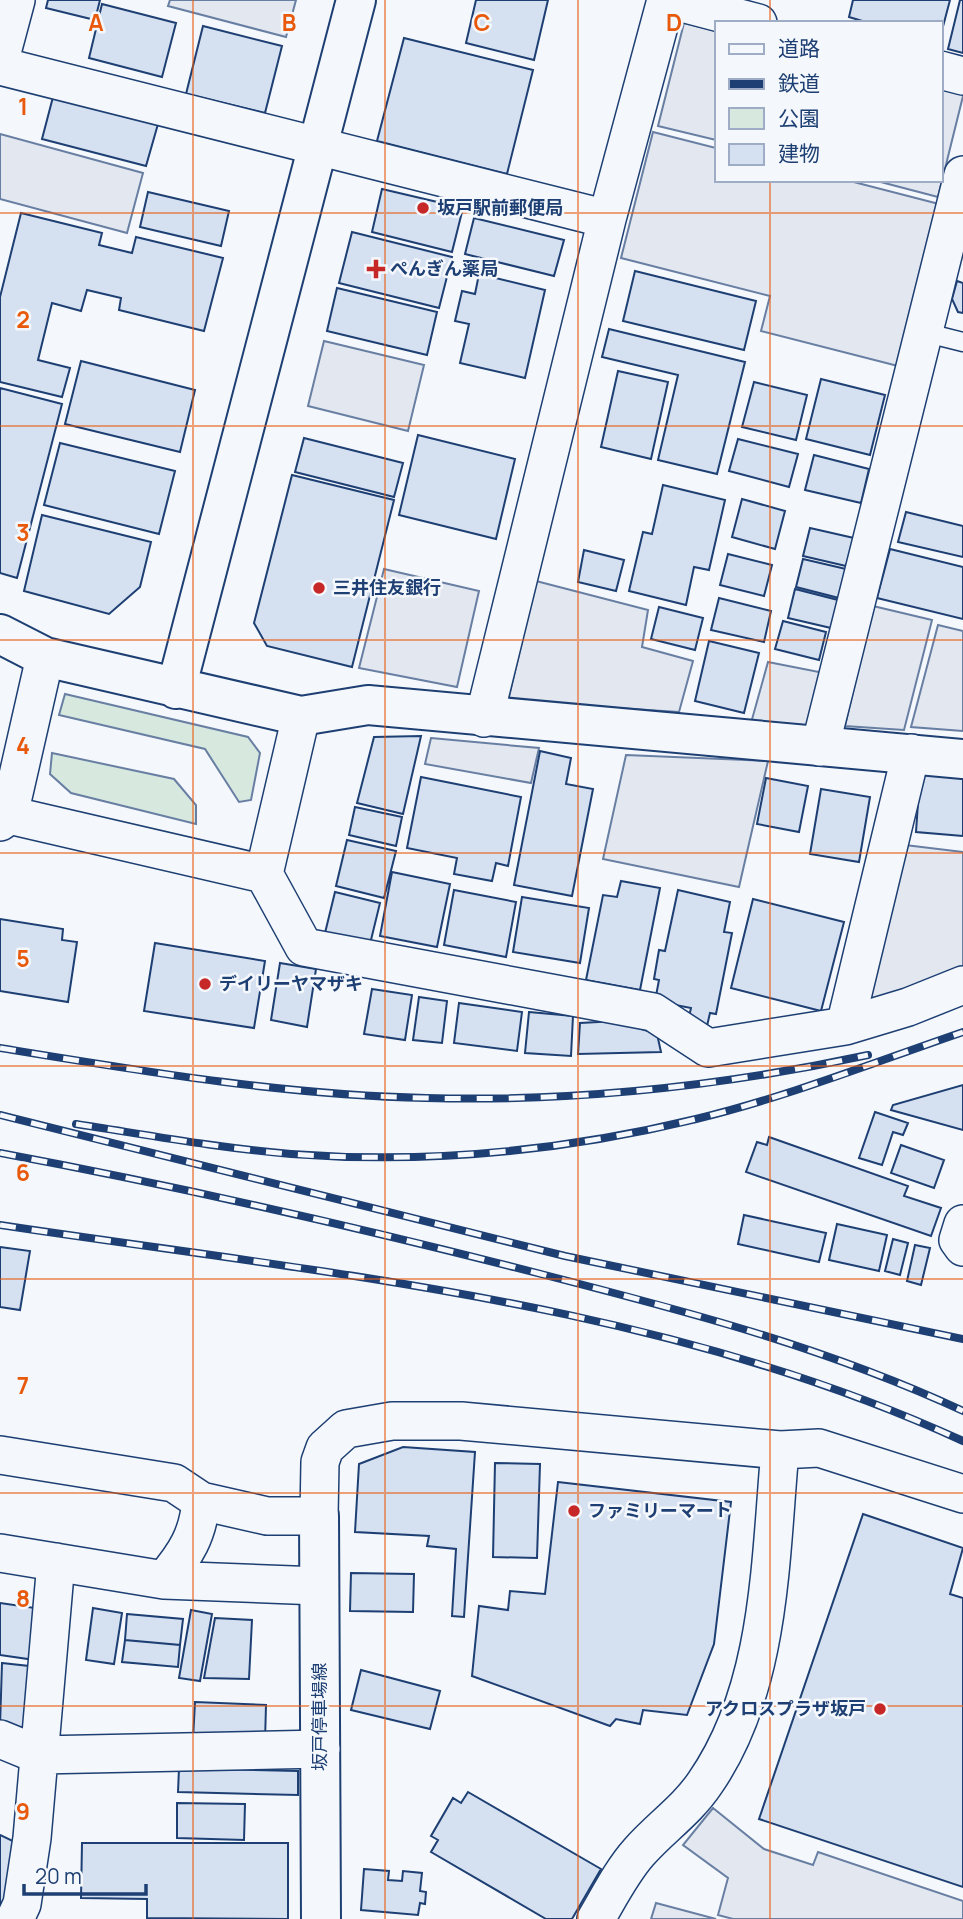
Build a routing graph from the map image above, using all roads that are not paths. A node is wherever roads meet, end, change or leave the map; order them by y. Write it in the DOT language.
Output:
graph roads {
  1 [pos="16,0"];
  2 [pos="356,0"];
  3 [pos="668,0"];
  4 [pos="750,21"];
  5 [pos="0,63"];
  6 [pos="942,71"];
  7 [pos="963,76"];
  8 [pos="318,145"];
  9 [pos="963,175"];
  10 [pos="607,219"];
  11 [pos="923,332"];
  12 [pos="963,342"];
  13 [pos="0,634"];
  14 [pos="45,657"];
  15 [pos="176,689"];
  16 [pos="301,716"];
  17 [pos="484,718"];
  18 [pos="820,747"];
  19 [pos="911,753"];
  20 [pos="963,759"];
  21 [pos="4,818"];
  22 [pos="264,874"];
  23 [pos="963,985"];
  24 [pos="845,1026"];
  25 [pos="963,1224"];
  26 [pos="963,1247"];
  27 [pos="780,1450"];
  28 [pos="0,1455"];
  29 [pos="963,1494"];
  30 [pos="201,1501"];
  31 [pos="319,1516"];
  32 [pos="0,1553"];
  33 [pos="55,1562"];
  34 [pos="164,1580"];
  35 [pos="319,1586"];
  36 [pos="0,1739"];
  37 [pos="321,1749"];
  38 [pos="39,1755"];
  39 [pos="15,1919"];
  40 [pos="321,1919"];
  41 [pos="596,1919"];
  1 -- 5 [label="street"];
  2 -- 8 [label="street"];
  3 -- 4 [label="street"];
  3 -- 10 [label="street"];
  5 -- 8 [label="street"];
  6 -- 7 [label="street"];
  8 -- 10 [label="street"];
  8 -- 15 [label="street"];
  9 -- 11 [label="street"];
  10 -- 17 [label="street"];
  11 -- 12 [label="lane"];
  11 -- 18 [label="street"];
  13 -- 14 [label="street"];
  14 -- 15 [label="street"];
  14 -- 21 [label="street"];
  15 -- 16 [label="street"];
  16 -- 17 [label="street"];
  16 -- 22 [label="street"];
  17 -- 18 [label="street"];
  18 -- 19 [label="street"];
  19 -- 20 [label="street"];
  19 -- 24 [label="street"];
  21 -- 22 [label="street"];
  22 -- 24 [label="street"];
  23 -- 24 [label="street"];
  25 -- 26 [label="street"];
  27 -- 29 [label="street"];
  27 -- 31 [label="street"];
  27 -- 41 [label="street"];
  28 -- 30 [label="street"];
  30 -- 31 [label="street"];
  30 -- 34 [label="street"];
  31 -- 35 [label="street, 坂戸停車場線"];
  32 -- 33 [label="street"];
  33 -- 34 [label="street"];
  33 -- 38 [label="street"];
  34 -- 35 [label="street"];
  35 -- 37 [label="street, 坂戸停車場線"];
  36 -- 38 [label="street"];
  37 -- 38 [label="street"];
  37 -- 40 [label="street, 坂戸停車場線"];
  38 -- 39 [label="street"];
}
